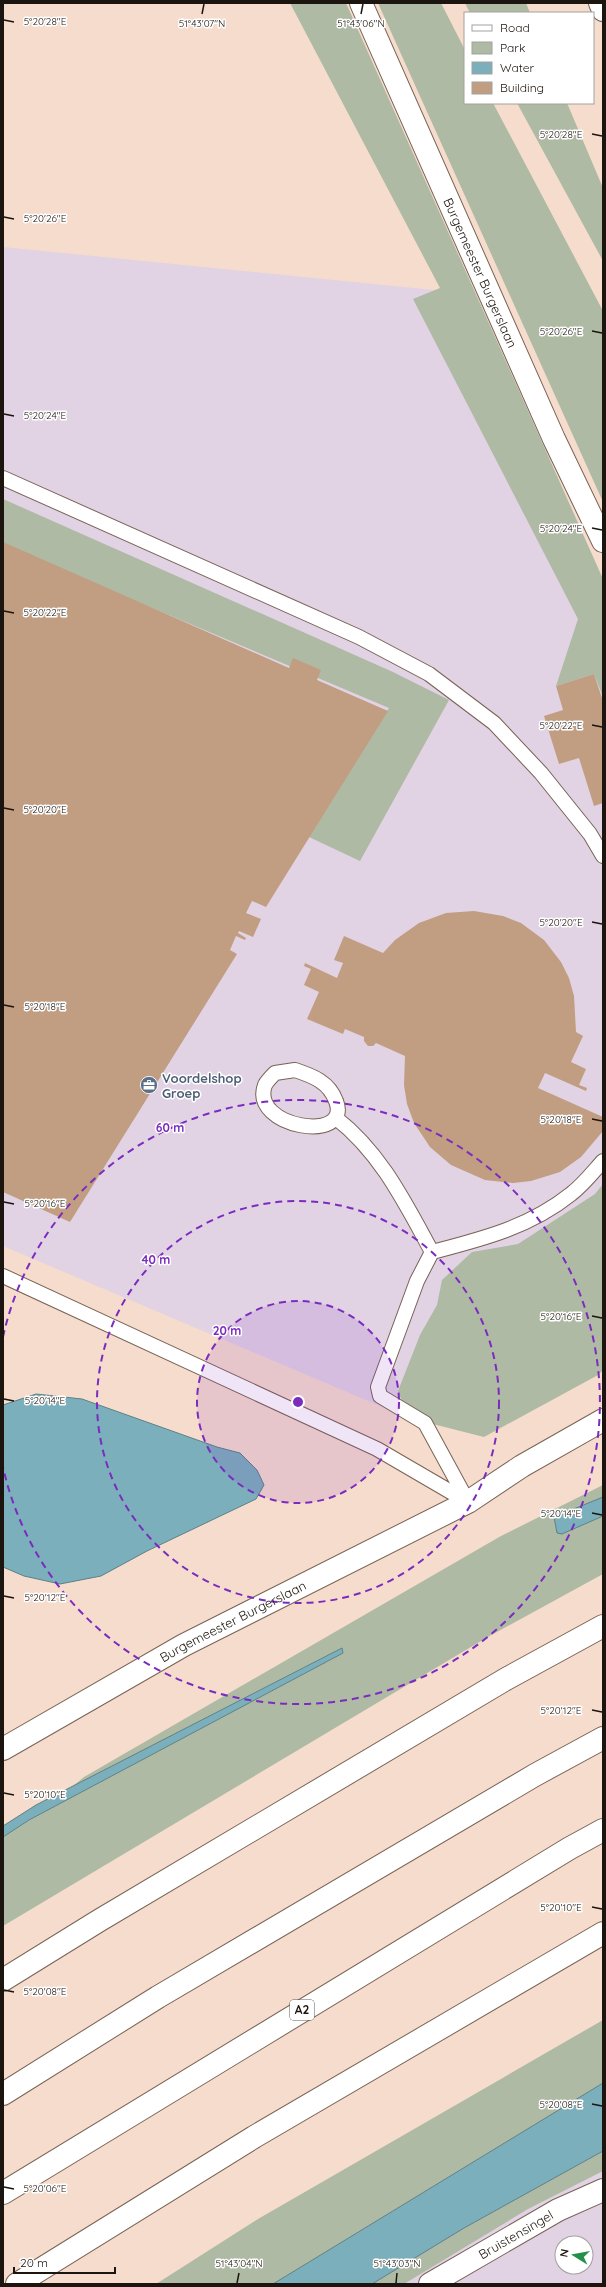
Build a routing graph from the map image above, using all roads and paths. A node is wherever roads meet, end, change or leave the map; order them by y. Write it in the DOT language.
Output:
graph roads {
  1 [pos="361,3"];
  2 [pos="600,3"];
  3 [pos="603,10"];
  4 [pos="3,478"];
  5 [pos="603,541"];
  6 [pos="603,856"];
  7 [pos="336,1118"];
  8 [pos="603,1161"];
  9 [pos="432,1252"];
  10 [pos="3,1276"];
  11 [pos="603,1420"];
  12 [pos="468,1502"];
  13 [pos="603,1626"];
  14 [pos="603,1738"];
  15 [pos="3,1749"];
  16 [pos="603,1830"];
  17 [pos="603,1933"];
  18 [pos="3,1980"];
  19 [pos="3,2094"];
  20 [pos="603,2190"];
  21 [pos="3,2193"];
  22 [pos="17,2284"];
  23 [pos="430,2284"];
  1 -- 5 [label="main road, Burgemeester Burgerslaan"];
  2 -- 3 [label="main road"];
  4 -- 6 [label="lane"];
  7 -- 7 [label="lane"];
  7 -- 9 [label="lane"];
  8 -- 9 [label="lane"];
  9 -- 12 [label="lane"];
  10 -- 12 [label="lane"];
  11 -- 12 [label="main road, Burgemeester Burgerslaan"];
  12 -- 15 [label="main road, Burgemeester Burgerslaan"];
  13 -- 18 [label="main road"];
  14 -- 19 [label="main road"];
  16 -- 21 [label="main road, A2"];
  17 -- 22 [label="main road"];
  20 -- 23 [label="main road, Bruistensingel"];
}
